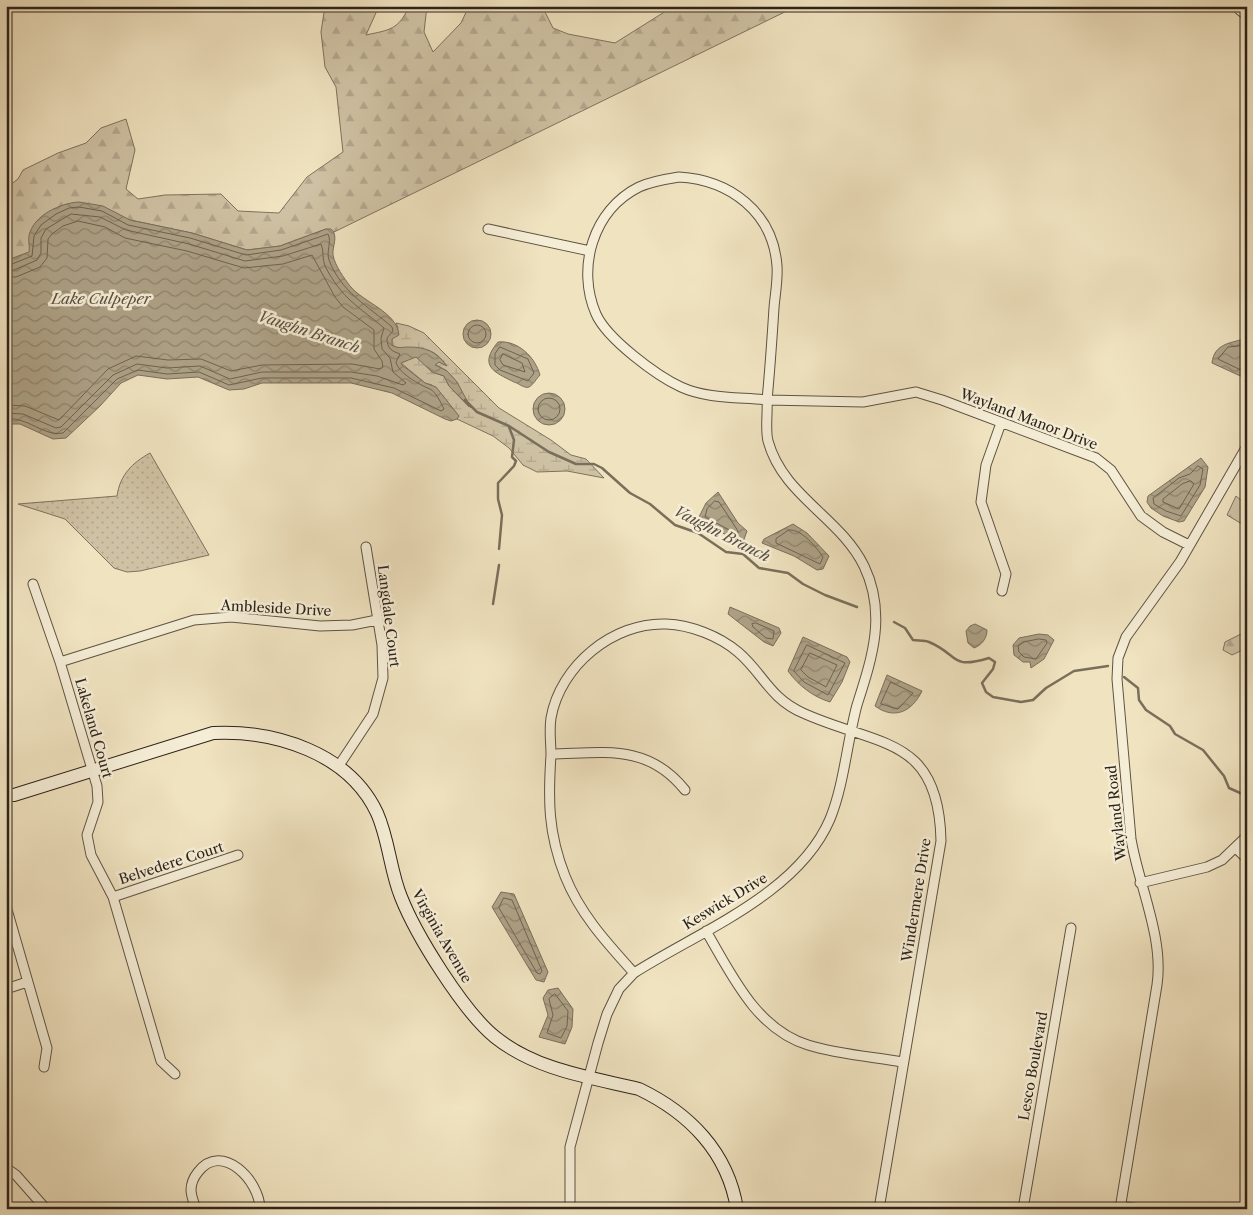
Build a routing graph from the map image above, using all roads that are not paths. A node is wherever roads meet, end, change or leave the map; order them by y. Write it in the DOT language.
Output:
graph roads {
  1 [pos="1235,6"];
  2 [pos="1247,16"];
  3 [pos="488,229"];
  4 [pos="590,251"];
  5 [pos="768,400"];
  6 [pos="1001,423"];
  7 [pos="1246,447"];
  8 [pos="1189,545"];
  9 [pos="366,547"];
  10 [pos="33,584"];
  11 [pos="1002,591"];
  12 [pos="377,620"];
  13 [pos="60,662"];
  14 [pos="850,729"];
  15 [pos="551,754"];
  16 [pos="338,767"];
  17 [pos="91,771"];
  18 [pos="685,790"];
  19 [pos="6,795"];
  20 [pos="1247,836"];
  21 [pos="1236,848"];
  22 [pos="238,855"];
  23 [pos="1247,859"];
  24 [pos="1140,882"];
  25 [pos="113,896"];
  26 [pos="6,906"];
  27 [pos="1072,928"];
  28 [pos="706,931"];
  29 [pos="634,972"];
  30 [pos="27,982"];
  31 [pos="6,990"];
  32 [pos="903,1062"];
  33 [pos="44,1067"];
  34 [pos="175,1074"];
  35 [pos="590,1078"];
  36 [pos="6,1168"];
  37 [pos="1120,1207"];
  38 [pos="46,1209"];
  39 [pos="196,1209"];
  40 [pos="260,1209"];
  41 [pos="570,1209"];
  42 [pos="737,1209"];
  43 [pos="879,1209"];
  44 [pos="1023,1209"];
  45 [pos="1139,1209"];
  1 -- 2 [label="street"];
  3 -- 4 [label="street"];
  4 -- 5 [label="street, Wayland Manor Drive"];
  4 -- 5 [label="street, Keswick Drive"];
  5 -- 6 [label="street, Wayland Manor Drive"];
  5 -- 14 [label="street, Keswick Drive"];
  6 -- 8 [label="street, Wayland Manor Drive"];
  6 -- 11 [label="street"];
  7 -- 8 [label="street, Wayland Road"];
  8 -- 24 [label="street, Wayland Road"];
  9 -- 12 [label="street, Langdale Court"];
  10 -- 13 [label="street, Lakeland Court"];
  12 -- 13 [label="street, Ambleside Drive"];
  12 -- 16 [label="street, Langdale Court"];
  13 -- 17 [label="street, Lakeland Court"];
  14 -- 15 [label="street, Windermere Drive"];
  14 -- 28 [label="street, Keswick Drive"];
  14 -- 32 [label="street, Windermere Drive"];
  15 -- 18 [label="street"];
  15 -- 29 [label="street, Windermere Drive"];
  16 -- 17 [label="street, Virginia Avenue"];
  16 -- 35 [label="street, Virginia Avenue"];
  17 -- 19 [label="street, Virginia Avenue"];
  17 -- 25 [label="street, Lakeland Court"];
  20 -- 21 [label="street"];
  21 -- 23 [label="street"];
  21 -- 24 [label="street"];
  22 -- 25 [label="street, Belvedere Court"];
  24 -- 37 [label="street, Wayland Road"];
  25 -- 34 [label="street, Lakeland Court"];
  26 -- 30 [label="street"];
  27 -- 44 [label="street, Lesco Boulevard"];
  28 -- 29 [label="street, Keswick Drive"];
  28 -- 32 [label="street"];
  29 -- 35 [label="street, Keswick Drive"];
  30 -- 31 [label="street"];
  30 -- 33 [label="street"];
  32 -- 43 [label="street, Windermere Drive"];
  35 -- 41 [label="street, Keswick Drive"];
  35 -- 42 [label="street, Virginia Avenue"];
  36 -- 38 [label="street"];
  37 -- 45 [label="street"];
  39 -- 40 [label="street"];
}
